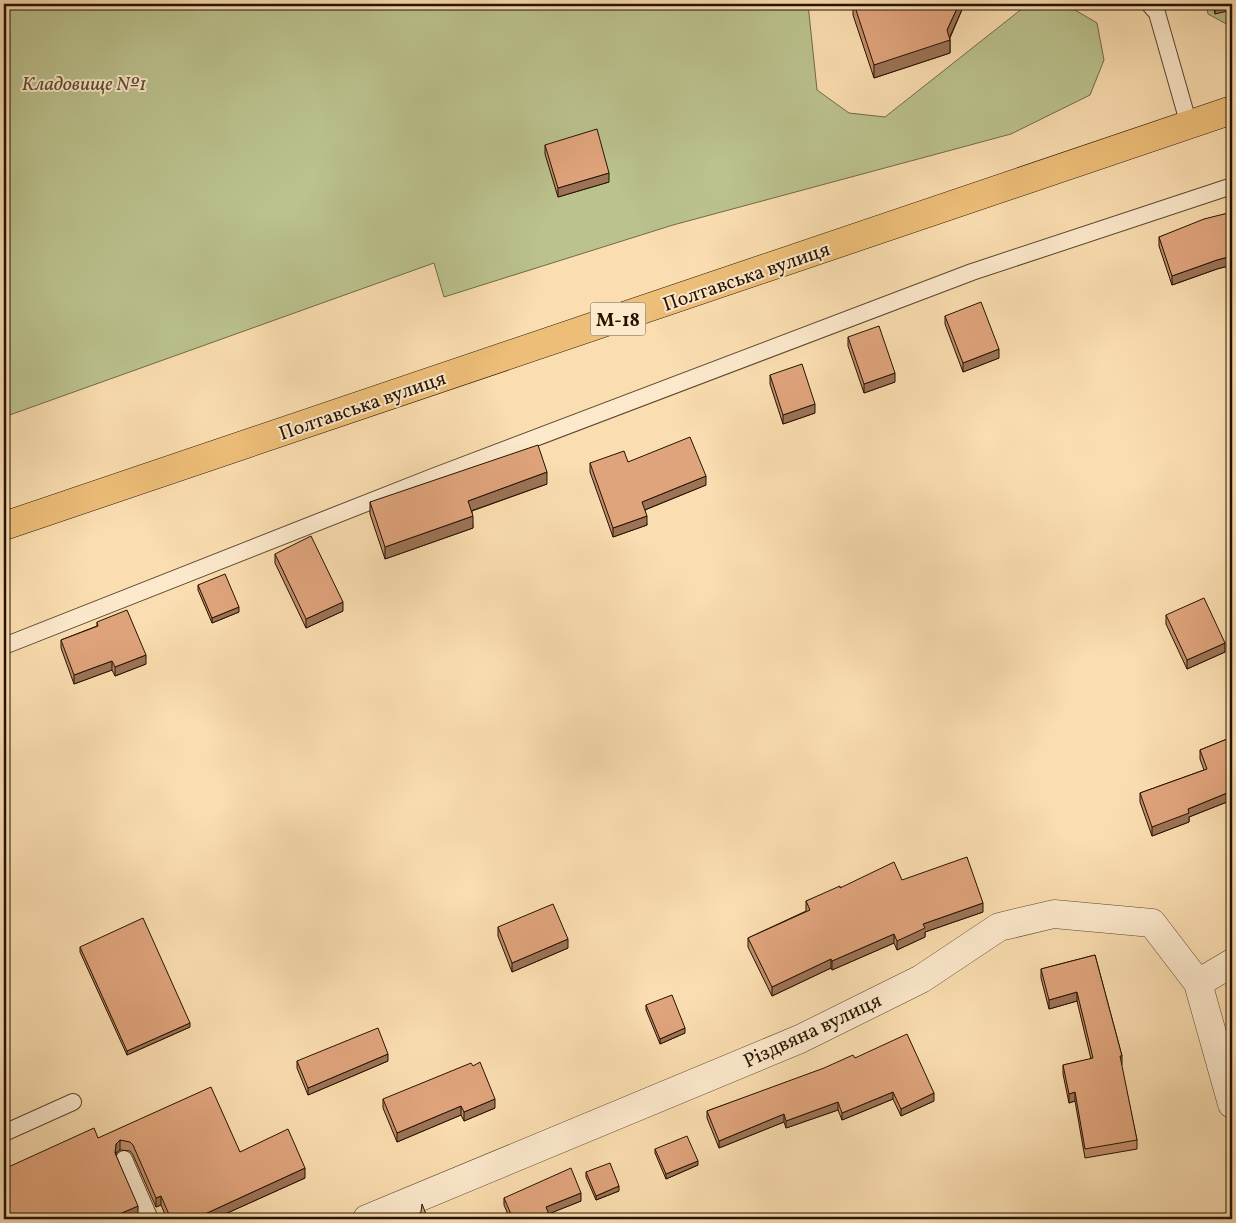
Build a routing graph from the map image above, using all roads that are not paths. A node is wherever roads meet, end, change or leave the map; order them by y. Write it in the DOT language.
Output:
graph roads {
  1 [pos="1149,4"];
  2 [pos="1232,110"];
  3 [pos="1188,125"];
  4 [pos="1232,186"];
  5 [pos="4,526"];
  6 [pos="4,646"];
  7 [pos="1232,963"];
  8 [pos="1198,983"];
  9 [pos="73,1102"];
  10 [pos="1232,1104"];
  11 [pos="4,1133"];
  12 [pos="124,1159"];
  13 [pos="150,1219"];
  14 [pos="367,1219"];
  1 -- 3 [label="lane"];
  2 -- 3 [label="highway, Полтавська вулиця / М-18"];
  3 -- 5 [label="highway, Полтавська вулиця / М-18"];
  4 -- 6 [label="lane"];
  7 -- 8 [label="street"];
  8 -- 10 [label="street"];
  8 -- 14 [label="street, Різдвяна вулиця"];
  9 -- 11 [label="lane"];
  12 -- 13 [label="lane"];
}
